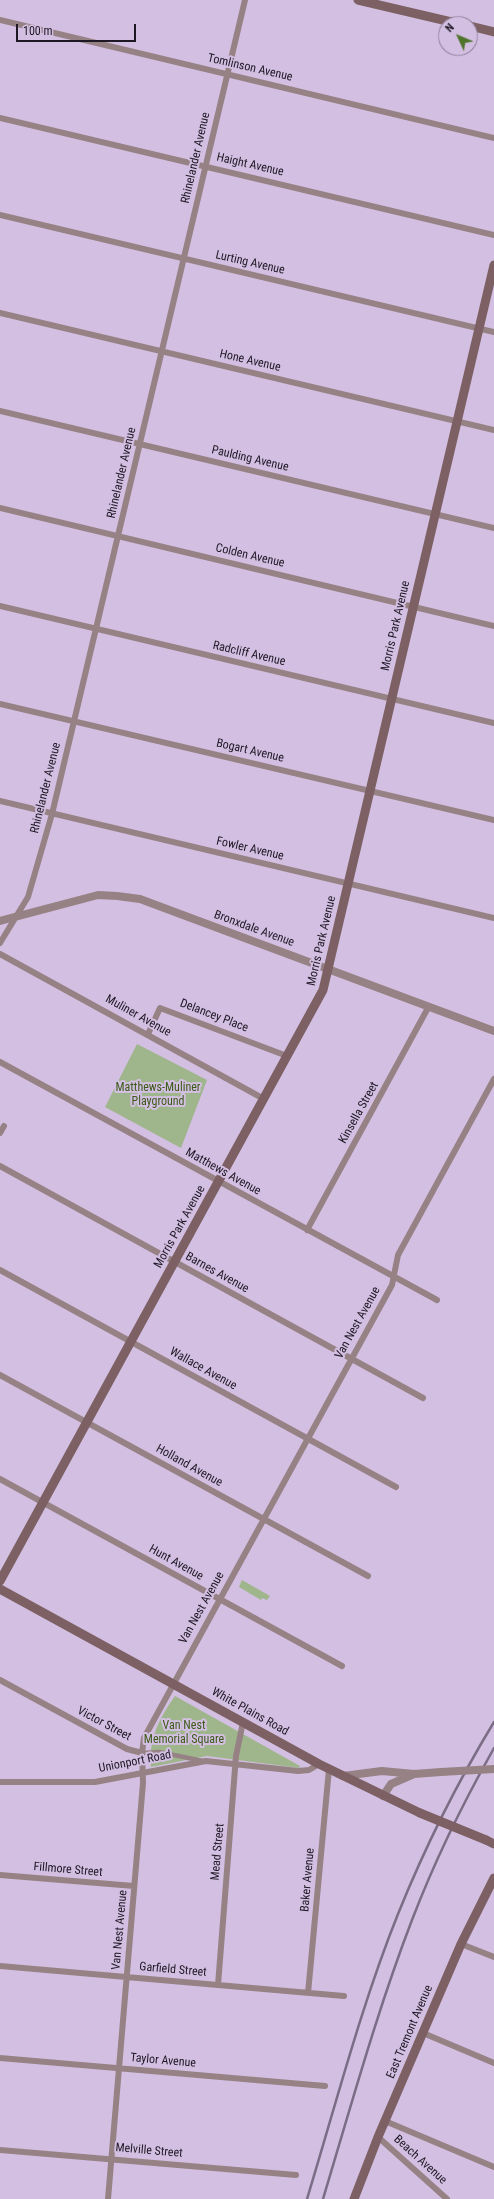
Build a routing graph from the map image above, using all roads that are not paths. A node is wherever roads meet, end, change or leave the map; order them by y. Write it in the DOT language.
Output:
graph roads {
  1 [pos="245,0"];
  2 [pos="358,0"];
  3 [pos="438,19"];
  4 [pos="0,20"];
  5 [pos="478,28"];
  6 [pos="494,32"];
  7 [pos="227,74"];
  8 [pos="0,118"];
  9 [pos="494,138"];
  10 [pos="205,166"];
  11 [pos="0,215"];
  12 [pos="494,235"];
  13 [pos="184,259"];
  14 [pos="494,265"];
  15 [pos="0,313"];
  16 [pos="479,329"];
  17 [pos="494,332"];
  18 [pos="162,351"];
  19 [pos="0,411"];
  20 [pos="457,421"];
  21 [pos="494,430"];
  22 [pos="140,444"];
  23 [pos="0,508"];
  24 [pos="435,513"];
  25 [pos="494,528"];
  26 [pos="118,536"];
  27 [pos="0,606"];
  28 [pos="413,606"];
  29 [pos="494,626"];
  30 [pos="96,629"];
  31 [pos="391,698"];
  32 [pos="0,704"];
  33 [pos="74,721"];
  34 [pos="494,723"];
  35 [pos="369,791"];
  36 [pos="0,801"];
  37 [pos="52,814"];
  38 [pos="494,820"];
  39 [pos="347,884"];
  40 [pos="16,916"];
  41 [pos="494,918"];
  42 [pos="0,921"];
  43 [pos="0,943"];
  44 [pos="0,954"];
  45 [pos="328,968"];
  46 [pos="429,1006"];
  47 [pos="494,1031"];
  48 [pos="148,1034"];
  49 [pos="287,1056"];
  50 [pos="0,1062"];
  51 [pos="494,1079"];
  52 [pos="264,1099"];
  53 [pos="4,1126"];
  54 [pos="0,1133"];
  55 [pos="0,1166"];
  56 [pos="219,1182"];
  57 [pos="307,1230"];
  58 [pos="175,1262"];
  59 [pos="0,1270"];
  60 [pos="394,1278"];
  61 [pos="437,1300"];
  62 [pos="131,1342"];
  63 [pos="351,1358"];
  64 [pos="0,1375"];
  65 [pos="423,1398"];
  66 [pos="87,1422"];
  67 [pos="307,1439"];
  68 [pos="0,1479"];
  69 [pos="396,1487"];
  70 [pos="43,1502"];
  71 [pos="264,1519"];
  72 [pos="368,1576"];
  73 [pos="0,1581"];
  74 [pos="0,1589"];
  75 [pos="220,1599"];
  76 [pos="342,1666"];
  77 [pos="0,1680"];
  78 [pos="173,1684"];
  79 [pos="243,1722"];
  80 [pos="142,1752"];
  81 [pos="206,1761"];
  82 [pos="236,1764"];
  83 [pos="318,1764"];
  84 [pos="329,1769"];
  85 [pos="494,1769"];
  86 [pos="142,1773"];
  87 [pos="414,1774"];
  88 [pos="342,1776"];
  89 [pos="0,1782"];
  90 [pos="383,1796"];
  91 [pos="490,1842"];
  92 [pos="0,1875"];
  93 [pos="494,1878"];
  94 [pos="134,1886"];
  95 [pos="461,1944"];
  96 [pos="494,1957"];
  97 [pos="0,1966"];
  98 [pos="126,1977"];
  99 [pos="218,1985"];
  100 [pos="308,1993"];
  101 [pos="344,1996"];
  102 [pos="423,2033"];
  103 [pos="0,2058"];
  104 [pos="494,2063"];
  105 [pos="119,2068"];
  106 [pos="325,2086"];
  107 [pos="384,2121"];
  108 [pos="378,2137"];
  109 [pos="0,2150"];
  110 [pos="111,2159"];
  111 [pos="494,2167"];
  112 [pos="296,2175"];
  113 [pos="108,2199"];
  114 [pos="354,2199"];
  115 [pos="446,2199"];
  1 -- 7 [label="street, Rhinelander Avenue"];
  2 -- 3 [label="main road"];
  4 -- 7 [label="street, Tomlinson Avenue"];
  5 -- 6 [label="main road"];
  7 -- 9 [label="street, Tomlinson Avenue"];
  7 -- 10 [label="street, Rhinelander Avenue"];
  8 -- 10 [label="street, Haight Avenue"];
  10 -- 12 [label="street, Haight Avenue"];
  10 -- 13 [label="street, Rhinelander Avenue"];
  11 -- 13 [label="street, Lurting Avenue"];
  13 -- 16 [label="street, Lurting Avenue"];
  13 -- 18 [label="street, Rhinelander Avenue"];
  14 -- 16 [label="main road, Morris Park Avenue"];
  15 -- 18 [label="street, Hone Avenue"];
  16 -- 17 [label="street, Lurting Avenue"];
  16 -- 20 [label="main road, Morris Park Avenue"];
  18 -- 20 [label="street, Hone Avenue"];
  18 -- 22 [label="street, Rhinelander Avenue"];
  19 -- 22 [label="street, Paulding Avenue"];
  20 -- 21 [label="street, Hone Avenue"];
  20 -- 24 [label="main road, Morris Park Avenue"];
  22 -- 24 [label="street, Paulding Avenue"];
  22 -- 26 [label="street, Rhinelander Avenue"];
  23 -- 26 [label="street, Colden Avenue"];
  24 -- 25 [label="street, Paulding Avenue"];
  24 -- 28 [label="main road, Morris Park Avenue"];
  26 -- 28 [label="street, Colden Avenue"];
  26 -- 30 [label="street, Rhinelander Avenue"];
  27 -- 30 [label="street, Radcliff Avenue"];
  28 -- 29 [label="street, Colden Avenue"];
  28 -- 31 [label="main road, Morris Park Avenue"];
  30 -- 31 [label="street, Radcliff Avenue"];
  30 -- 33 [label="street, Rhinelander Avenue"];
  31 -- 34 [label="street, Radcliff Avenue"];
  31 -- 35 [label="main road, Morris Park Avenue"];
  32 -- 33 [label="street, Bogart Avenue"];
  33 -- 35 [label="street, Bogart Avenue"];
  33 -- 37 [label="street, Rhinelander Avenue"];
  35 -- 38 [label="street, Bogart Avenue"];
  35 -- 39 [label="main road, Morris Park Avenue"];
  36 -- 37 [label="street, Fowler Avenue"];
  37 -- 39 [label="street, Fowler Avenue"];
  37 -- 40 [label="street, Rhinelander Avenue"];
  39 -- 41 [label="street, Fowler Avenue"];
  39 -- 45 [label="main road, Morris Park Avenue"];
  40 -- 42 [label="street, Bronxdale Avenue"];
  40 -- 43 [label="street, Rhinelander Avenue"];
  40 -- 45 [label="street, Bronxdale Avenue"];
  44 -- 48 [label="street, Muliner Avenue"];
  45 -- 46 [label="street, Bronxdale Avenue"];
  45 -- 49 [label="main road, Morris Park Avenue"];
  46 -- 47 [label="street, Bronxdale Avenue"];
  46 -- 57 [label="street, Kinsella Street"];
  48 -- 49 [label="street, Delancey Place"];
  48 -- 52 [label="street, Muliner Avenue"];
  49 -- 52 [label="main road, Morris Park Avenue"];
  50 -- 56 [label="street, Matthews Avenue"];
  51 -- 60 [label="street, Van Nest Avenue"];
  52 -- 56 [label="main road, Morris Park Avenue"];
  53 -- 54 [label="street"];
  55 -- 58 [label="street, Barnes Avenue"];
  56 -- 57 [label="street, Matthews Avenue"];
  56 -- 58 [label="main road, Morris Park Avenue"];
  57 -- 60 [label="street, Matthews Avenue"];
  58 -- 62 [label="main road, Morris Park Avenue"];
  58 -- 63 [label="street, Barnes Avenue"];
  59 -- 62 [label="street, Wallace Avenue"];
  60 -- 61 [label="street, Matthews Avenue"];
  60 -- 63 [label="street, Van Nest Avenue"];
  62 -- 66 [label="main road, Morris Park Avenue"];
  62 -- 67 [label="street, Wallace Avenue"];
  63 -- 65 [label="street, Barnes Avenue"];
  63 -- 67 [label="street, Van Nest Avenue"];
  64 -- 66 [label="street, Holland Avenue"];
  66 -- 70 [label="main road, Morris Park Avenue"];
  66 -- 71 [label="street, Holland Avenue"];
  67 -- 69 [label="street, Wallace Avenue"];
  67 -- 71 [label="street, Van Nest Avenue"];
  68 -- 70 [label="street, Hunt Avenue"];
  70 -- 73 [label="main road, Morris Park Avenue"];
  70 -- 75 [label="street, Hunt Avenue"];
  71 -- 72 [label="street, Holland Avenue"];
  71 -- 75 [label="street, Van Nest Avenue"];
  74 -- 78 [label="main road, White Plains Road"];
  75 -- 76 [label="street, Hunt Avenue"];
  75 -- 78 [label="street, Van Nest Avenue"];
  77 -- 80 [label="street, Victor Street"];
  78 -- 79 [label="main road, White Plains Road"];
  78 -- 80 [label="street, Van Nest Avenue"];
  79 -- 82 [label="street, Mead Street"];
  79 -- 83 [label="main road, White Plains Road"];
  80 -- 81 [label="street, Victor Street"];
  80 -- 86 [label="street, Van Nest Avenue"];
  81 -- 82 [label="street, Unionport Road"];
  81 -- 86 [label="street, Unionport Road"];
  82 -- 83 [label="street, Unionport Road"];
  82 -- 99 [label="street, Mead Street"];
  83 -- 84 [label="main road, White Plains Road"];
  84 -- 88 [label="main road, White Plains Road"];
  84 -- 100 [label="street, Baker Avenue"];
  85 -- 87 [label="street, bridge"];
  86 -- 89 [label="street, Unionport Road"];
  86 -- 94 [label="street, Van Nest Avenue"];
  87 -- 88 [label="street"];
  87 -- 90 [label="street"];
  88 -- 90 [label="main road, White Plains Road"];
  90 -- 91 [label="main road, White Plains Road, bridge"];
  92 -- 94 [label="street, Fillmore Street"];
  93 -- 95 [label="main road, East Tremont Avenue"];
  94 -- 98 [label="street, Van Nest Avenue"];
  95 -- 96 [label="street"];
  95 -- 102 [label="main road, East Tremont Avenue"];
  97 -- 98 [label="street, Garfield Street"];
  98 -- 99 [label="street, Garfield Street"];
  98 -- 105 [label="street, Van Nest Avenue"];
  99 -- 100 [label="street, Garfield Street"];
  100 -- 101 [label="street, Garfield Street"];
  102 -- 104 [label="street"];
  102 -- 107 [label="main road, East Tremont Avenue"];
  103 -- 105 [label="street, Taylor Avenue"];
  105 -- 106 [label="street, Taylor Avenue"];
  105 -- 110 [label="street, Van Nest Avenue"];
  107 -- 108 [label="main road, East Tremont Avenue"];
  107 -- 111 [label="street"];
  108 -- 114 [label="main road, East Tremont Avenue"];
  108 -- 115 [label="street, Beach Avenue"];
  109 -- 110 [label="street, Melville Street"];
  110 -- 112 [label="street, Melville Street"];
  110 -- 113 [label="street, Van Nest Avenue"];
}
